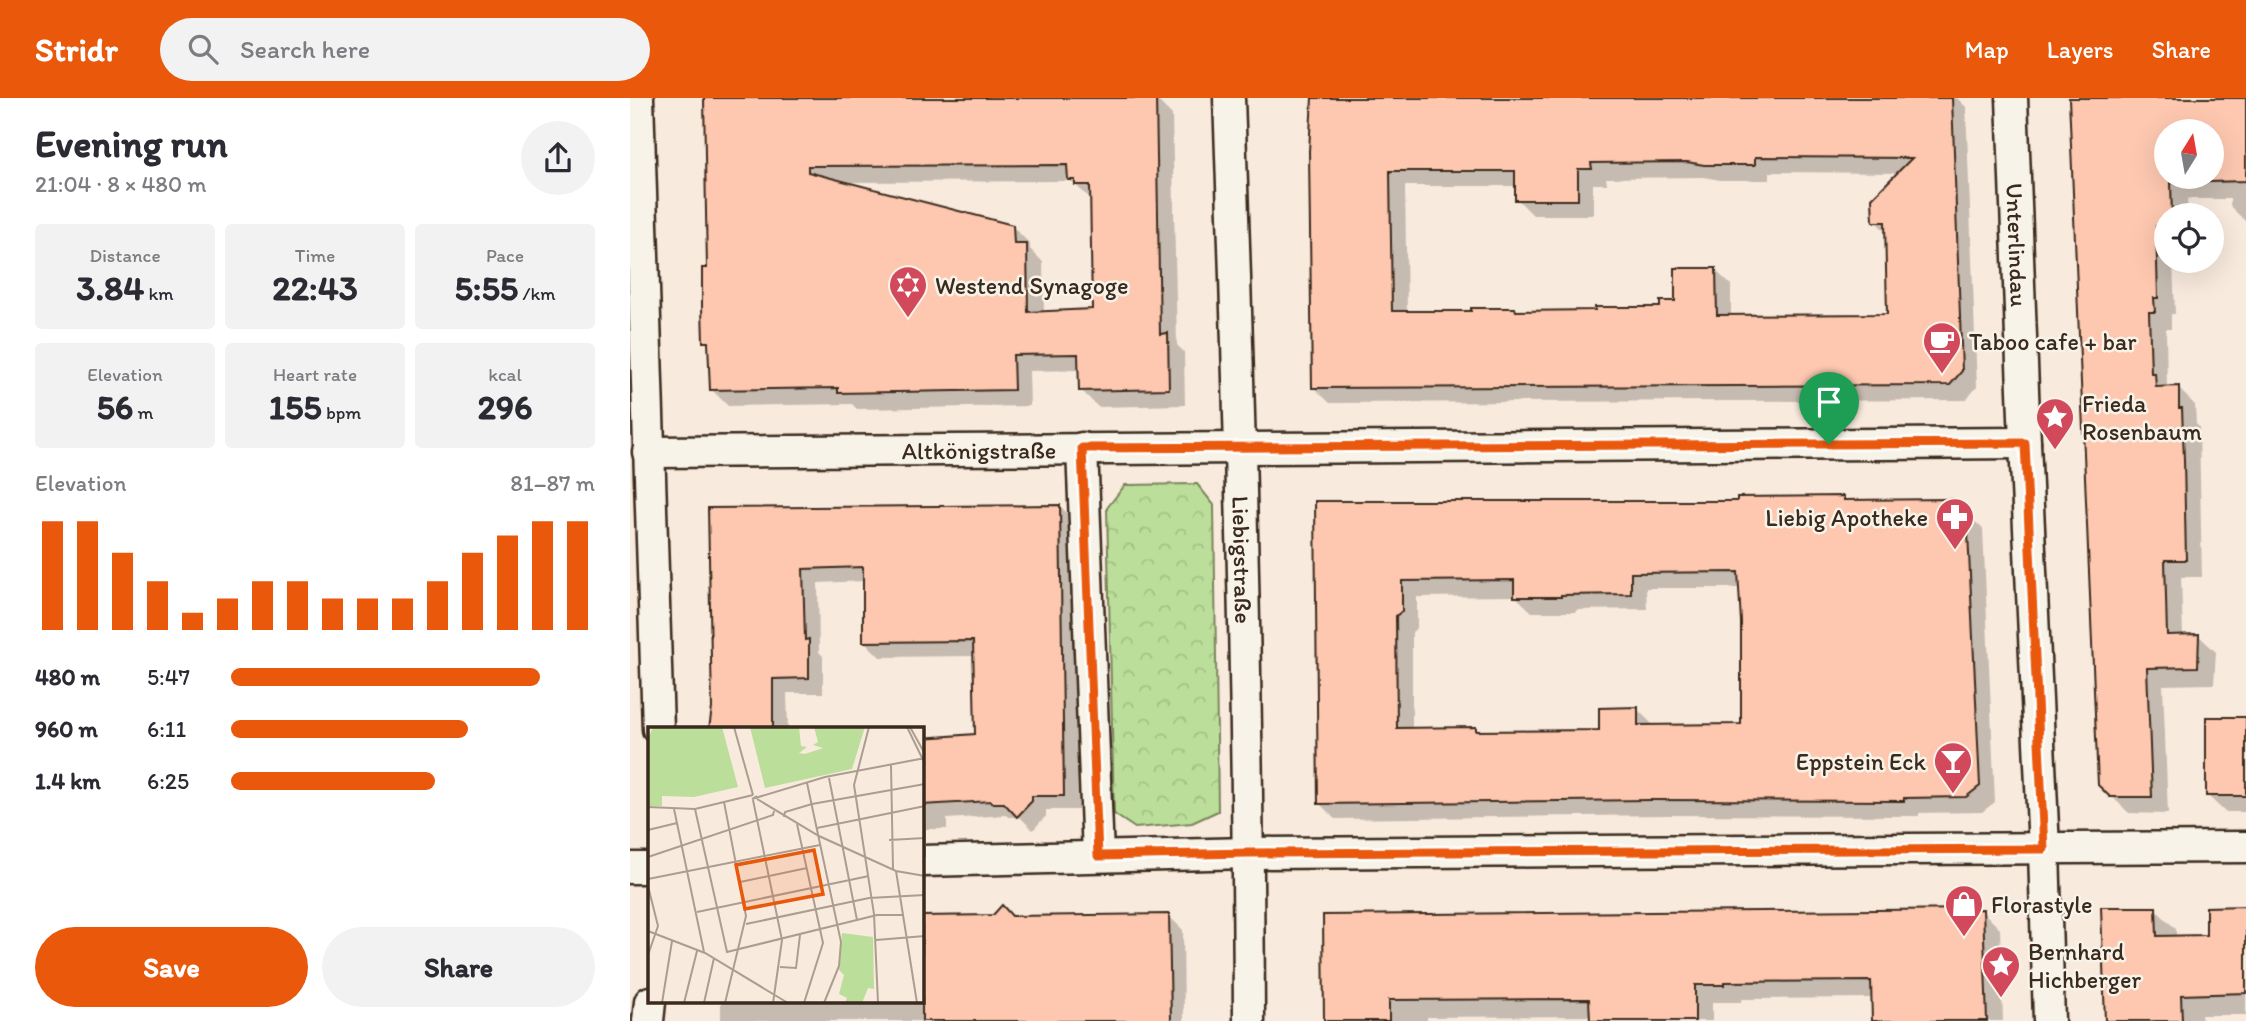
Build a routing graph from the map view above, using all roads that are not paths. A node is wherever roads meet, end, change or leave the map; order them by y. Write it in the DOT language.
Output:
graph roads {
  1 [pos="638,98"];
  2 [pos="1229,98"];
  3 [pos="2012,98"];
  4 [pos="2025,443"];
  5 [pos="1241,447"];
  6 [pos="1082,448"];
  7 [pos="648,452"];
  8 [pos="658,727"];
  9 [pos="2246,847"];
  10 [pos="2044,849"];
  11 [pos="1249,853"];
  12 [pos="1098,856"];
  13 [pos="924,861"];
  14 [pos="630,868"];
  15 [pos="648,868"];
  16 [pos="1249,1021"];
  17 [pos="2049,1021"];
  1 -- 7 [label="street"];
  2 -- 5 [label="street, Liebigstraße"];
  3 -- 4 [label="street, Unterlindau"];
  4 -- 5 [label="street, Altkönigstraße"];
  4 -- 10 [label="street, Unterlindau"];
  5 -- 6 [label="street, Altkönigstraße"];
  5 -- 11 [label="street, Liebigstraße"];
  6 -- 7 [label="street, Altkönigstraße"];
  6 -- 12 [label="street"];
  7 -- 8 [label="street"];
  9 -- 10 [label="street"];
  10 -- 11 [label="street"];
  10 -- 17 [label="street, Unterlindau"];
  11 -- 12 [label="street"];
  11 -- 16 [label="street, Liebigstraße"];
  12 -- 13 [label="street"];
  14 -- 15 [label="street"];
}
